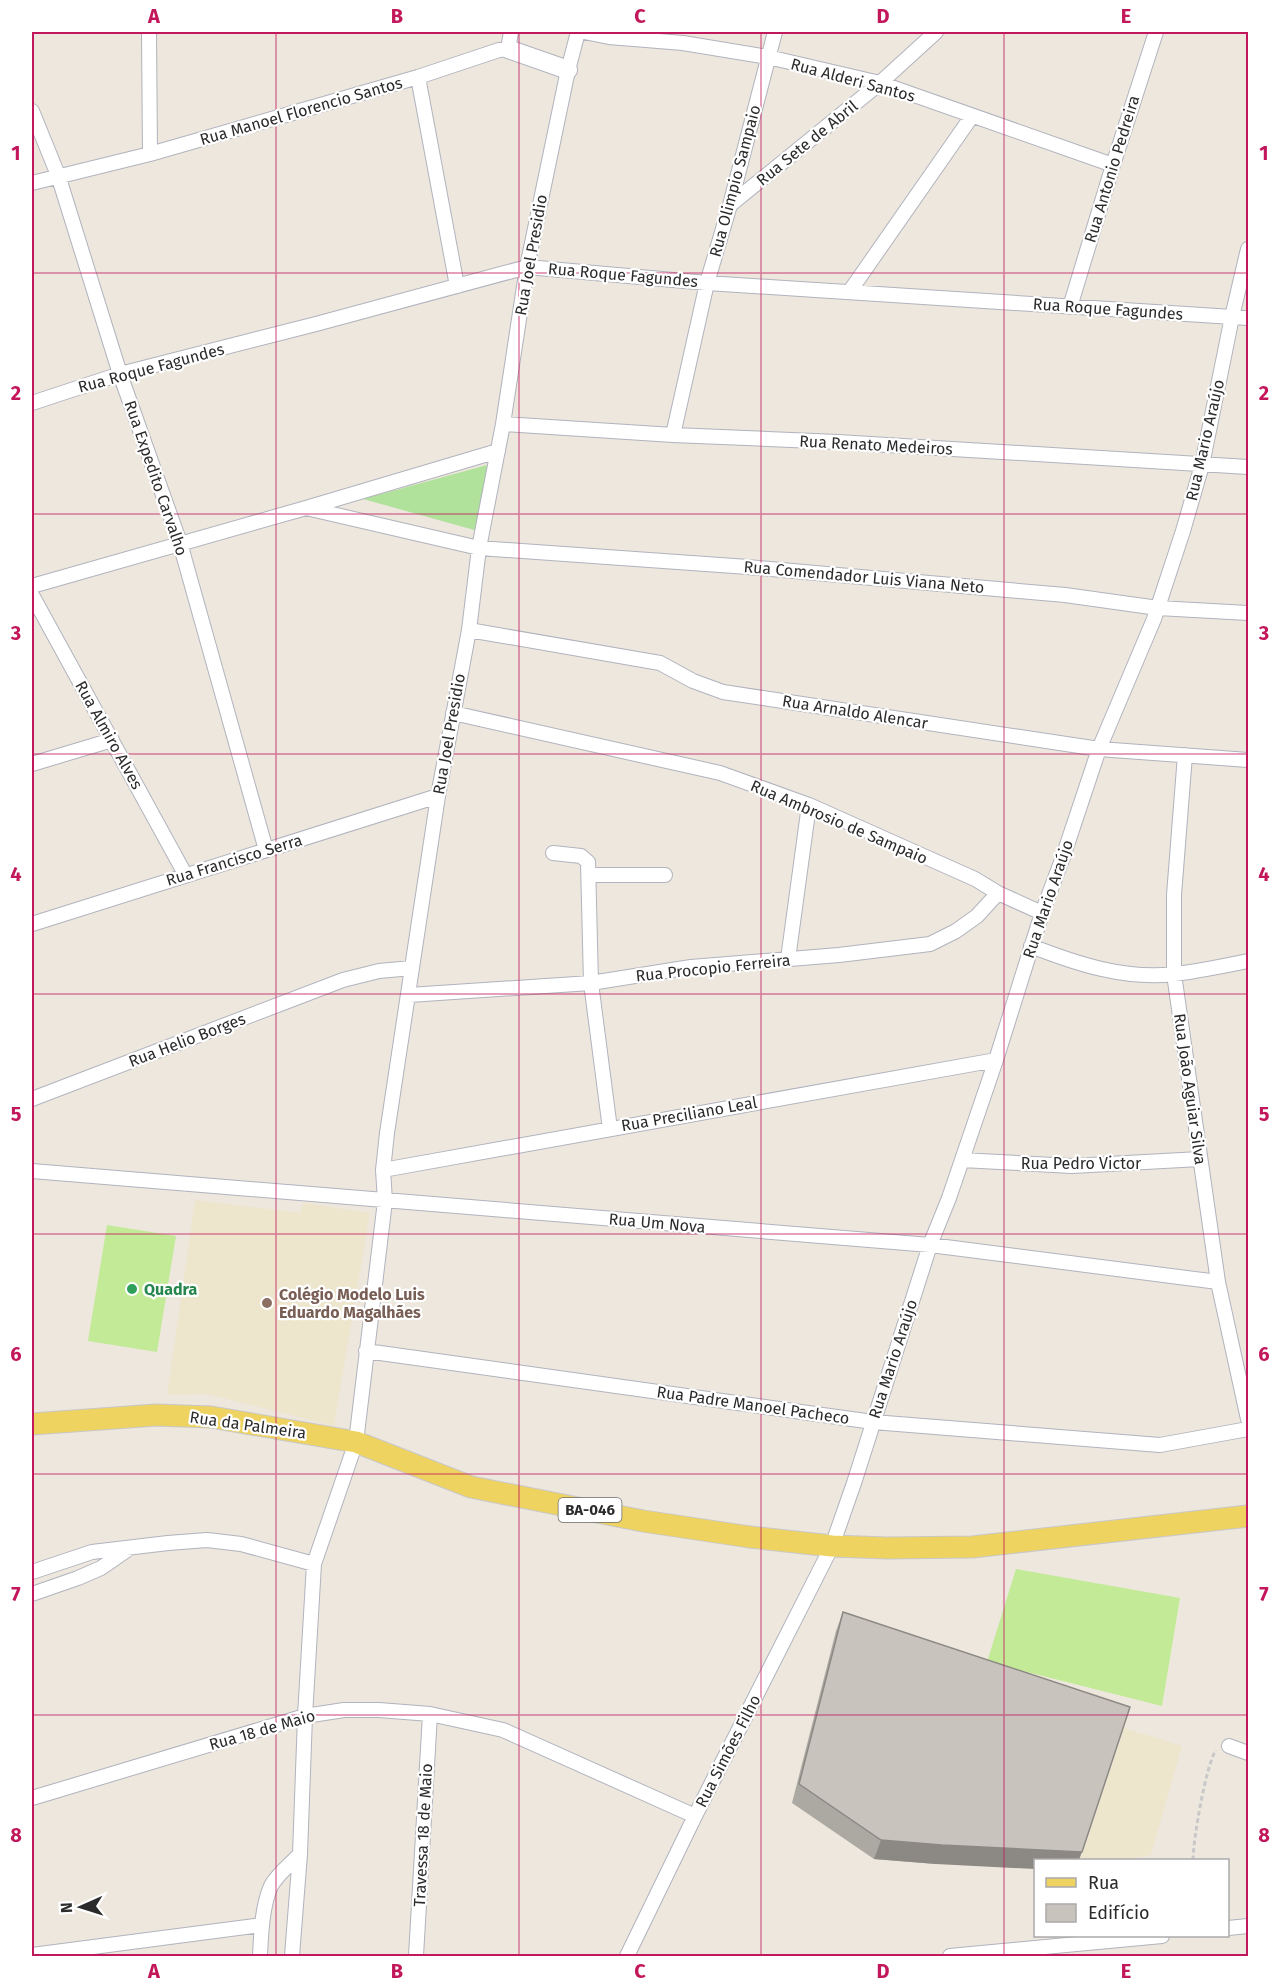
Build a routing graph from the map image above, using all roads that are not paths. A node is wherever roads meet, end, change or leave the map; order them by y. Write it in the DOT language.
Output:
graph roads {
  1 [pos="149,32"];
  2 [pos="578,32"];
  3 [pos="584,32"];
  4 [pos="775,32"];
  5 [pos="936,32"];
  6 [pos="1156,32"];
  7 [pos="509,40"];
  8 [pos="768,57"];
  9 [pos="568,70"];
  10 [pos="418,77"];
  11 [pos="880,83"];
  12 [pos="32,111"];
  13 [pos="972,116"];
  14 [pos="150,154"];
  15 [pos="1113,165"];
  16 [pos="58,176"];
  17 [pos="32,183"];
  18 [pos="730,205"];
  19 [pos="1248,249"];
  20 [pos="527,267"];
  21 [pos="707,283"];
  22 [pos="457,286"];
  23 [pos="850,291"];
  24 [pos="1070,307"];
  25 [pos="1232,317"];
  26 [pos="1248,318"];
  27 [pos="120,374"];
  28 [pos="32,403"];
  29 [pos="503,424"];
  30 [pos="674,435"];
  31 [pos="498,451"];
  32 [pos="1202,465"];
  33 [pos="1248,467"];
  34 [pos="306,508"];
  35 [pos="180,543"];
  36 [pos="479,548"];
  37 [pos="32,586"];
  38 [pos="32,595"];
  39 [pos="1158,608"];
  40 [pos="1248,613"];
  41 [pos="469,630"];
  42 [pos="453,713"];
  43 [pos="112,740"];
  44 [pos="1099,749"];
  45 [pos="1185,755"];
  46 [pos="1248,760"];
  47 [pos="32,764"];
  48 [pos="438,796"];
  49 [pos="810,805"];
  50 [pos="266,850"];
  51 [pos="553,853"];
  52 [pos="185,874"];
  53 [pos="590,875"];
  54 [pos="665,875"];
  55 [pos="998,893"];
  56 [pos="1042,913"];
  57 [pos="32,924"];
  58 [pos="1031,945"];
  59 [pos="788,959"];
  60 [pos="1248,962"];
  61 [pos="412,968"];
  62 [pos="1174,974"];
  63 [pos="591,983"];
  64 [pos="409,995"];
  65 [pos="996,1059"];
  66 [pos="32,1099"];
  67 [pos="610,1129"];
  68 [pos="1200,1159"];
  69 [pos="962,1160"];
  70 [pos="383,1170"];
  71 [pos="32,1171"];
  72 [pos="385,1201"];
  73 [pos="930,1245"];
  74 [pos="1218,1282"];
  75 [pos="366,1351"];
  76 [pos="1248,1419"];
  77 [pos="873,1422"];
  78 [pos="32,1424"];
  79 [pos="1248,1429"];
  80 [pos="356,1442"];
  81 [pos="1248,1516"];
  82 [pos="832,1546"];
  83 [pos="131,1548"];
  84 [pos="314,1564"];
  85 [pos="32,1572"];
  86 [pos="32,1593"];
  87 [pos="430,1714"];
  88 [pos="305,1716"];
  89 [pos="1229,1746"];
  90 [pos="1248,1753"];
  91 [pos="32,1798"];
  92 [pos="695,1816"];
  93 [pos="300,1854"];
  94 [pos="262,1925"];
  95 [pos="1248,1926"];
  96 [pos="1229,1928"];
  97 [pos="1142,1937"];
  98 [pos="32,1955"];
  99 [pos="260,1956"];
  100 [pos="292,1956"];
  101 [pos="416,1956"];
  102 [pos="627,1956"];
  103 [pos="950,1956"];
  1 -- 14 [label="street"];
  2 -- 9 [label="street, Rua Joel Presidio"];
  3 -- 8 [label="street, Rua Alderi Santos"];
  4 -- 8 [label="street, Rua Olimpio Sampaio"];
  5 -- 11 [label="street, Rua Sete de Abril"];
  6 -- 15 [label="street, Rua Antonio Pedreira"];
  7 -- 9 [label="street, Rua Manoel Florencio Santos"];
  7 -- 10 [label="street, Rua Manoel Florencio Santos"];
  8 -- 11 [label="street, Rua Alderi Santos"];
  8 -- 18 [label="street, Rua Olimpio Sampaio"];
  9 -- 20 [label="street, Rua Joel Presidio"];
  10 -- 14 [label="street, Rua Manoel Florencio Santos"];
  10 -- 22 [label="street"];
  11 -- 13 [label="street, Rua Alderi Santos"];
  11 -- 18 [label="street, Rua Sete de Abril"];
  12 -- 16 [label="street, Rua Expedito Carvalho"];
  13 -- 15 [label="street, Rua Alderi Santos"];
  13 -- 23 [label="street"];
  14 -- 16 [label="street, Rua Manoel Florencio Santos"];
  15 -- 24 [label="street, Rua Antonio Pedreira"];
  16 -- 17 [label="street, Rua Manoel Florencio Santos"];
  16 -- 27 [label="street, Rua Expedito Carvalho"];
  18 -- 21 [label="street, Rua Olimpio Sampaio"];
  19 -- 25 [label="street, Rua Mario Araújo"];
  20 -- 21 [label="street, Rua Roque Fagundes"];
  20 -- 22 [label="street, Rua Roque Fagundes"];
  20 -- 29 [label="street, Rua Joel Presidio"];
  21 -- 23 [label="street, Rua Roque Fagundes"];
  21 -- 30 [label="street, Rua Olimpio Sampaio"];
  22 -- 27 [label="street, Rua Roque Fagundes"];
  23 -- 24 [label="street, Rua Roque Fagundes"];
  24 -- 25 [label="street, Rua Roque Fagundes"];
  25 -- 26 [label="street, Rua Roque Fagundes"];
  25 -- 32 [label="street, Rua Mario Araújo"];
  27 -- 28 [label="street, Rua Roque Fagundes"];
  27 -- 35 [label="street, Rua Expedito Carvalho"];
  29 -- 30 [label="street, Rua Renato Medeiros"];
  29 -- 31 [label="street, Rua Joel Presidio"];
  30 -- 32 [label="street, Rua Renato Medeiros"];
  31 -- 34 [label="street"];
  31 -- 36 [label="street, Rua Joel Presidio"];
  32 -- 33 [label="street, Rua Renato Medeiros"];
  32 -- 39 [label="street, Rua Mario Araújo"];
  34 -- 35 [label="street"];
  34 -- 36 [label="street, Rua Comendador Luis Viana Neto"];
  35 -- 37 [label="street"];
  35 -- 50 [label="street, Rua Expedito Carvalho"];
  36 -- 39 [label="street, Rua Comendador Luis Viana Neto"];
  36 -- 41 [label="street, Rua Joel Presidio"];
  38 -- 43 [label="street, Rua Almiro Alves"];
  39 -- 40 [label="street, Rua Comendador Luis Viana Neto"];
  39 -- 44 [label="street, Rua Mario Araújo"];
  41 -- 42 [label="street, Rua Joel Presidio"];
  41 -- 44 [label="street, Rua Arnaldo Alencar"];
  42 -- 48 [label="street, Rua Joel Presidio"];
  42 -- 49 [label="street, Rua Ambrosio de Sampaio"];
  43 -- 47 [label="street"];
  43 -- 52 [label="street, Rua Almiro Alves"];
  44 -- 45 [label="street, Rua Arnaldo Alencar"];
  44 -- 56 [label="street, Rua Mario Araújo"];
  45 -- 46 [label="street, Rua Arnaldo Alencar"];
  45 -- 62 [label="street, Rua João Aguiar Silva"];
  48 -- 50 [label="street, Rua Francisco Serra"];
  48 -- 61 [label="street, Rua Joel Presidio"];
  49 -- 55 [label="street, Rua Ambrosio de Sampaio"];
  49 -- 59 [label="street"];
  50 -- 52 [label="street, Rua Francisco Serra"];
  51 -- 53 [label="street"];
  52 -- 57 [label="street, Rua Francisco Serra"];
  53 -- 54 [label="street"];
  53 -- 63 [label="street"];
  55 -- 56 [label="street, Rua Ambrosio de Sampaio"];
  55 -- 59 [label="street, Rua Procopio Ferreira"];
  56 -- 58 [label="street, Rua Mario Araújo"];
  58 -- 62 [label="street"];
  58 -- 65 [label="street, Rua Mario Araújo"];
  59 -- 63 [label="street, Rua Procopio Ferreira"];
  60 -- 62 [label="street"];
  61 -- 64 [label="street, Rua Joel Presidio"];
  61 -- 66 [label="street, Rua Helio Borges"];
  62 -- 68 [label="street, Rua João Aguiar Silva"];
  63 -- 64 [label="street, Rua Procopio Ferreira"];
  63 -- 67 [label="street"];
  64 -- 70 [label="street, Rua Joel Presidio"];
  65 -- 67 [label="street, Rua Preciliano Leal"];
  65 -- 69 [label="street, Rua Mario Araújo"];
  67 -- 70 [label="street, Rua Preciliano Leal"];
  68 -- 69 [label="street, Rua Pedro Victor"];
  68 -- 74 [label="street, Rua João Aguiar Silva"];
  69 -- 73 [label="street, Rua Mario Araújo"];
  70 -- 72 [label="street, Rua Joel Presidio"];
  71 -- 72 [label="street, Rua Um Nova"];
  72 -- 73 [label="street, Rua Um Nova"];
  72 -- 75 [label="street, Rua Joel Presidio"];
  73 -- 74 [label="street, Rua Um Nova"];
  73 -- 77 [label="street, Rua Mario Araújo"];
  74 -- 76 [label="street, Rua João Aguiar Silva"];
  75 -- 77 [label="street, Rua Padre Manoel Pacheco"];
  75 -- 80 [label="street, Rua Joel Presidio"];
  77 -- 79 [label="street, Rua Padre Manoel Pacheco"];
  77 -- 82 [label="street, Rua Mario Araújo"];
  78 -- 80 [label="main road, Rua da Palmeira / BA-046"];
  80 -- 82 [label="main road, BA-046"];
  80 -- 84 [label="street, Rua Joel Presidio"];
  81 -- 82 [label="main road, BA-046"];
  82 -- 92 [label="street, Rua Simões Filho"];
  83 -- 84 [label="street"];
  83 -- 85 [label="street"];
  83 -- 86 [label="street"];
  84 -- 88 [label="street, Rua Joel Presidio"];
  87 -- 88 [label="street, Rua 18 de Maio"];
  87 -- 92 [label="street, Rua 18 de Maio"];
  87 -- 101 [label="street, Travessa 18 de Maio"];
  88 -- 91 [label="street, Rua 18 de Maio"];
  88 -- 93 [label="street, Rua Joel Presidio"];
  89 -- 90 [label="street"];
  92 -- 102 [label="street, Rua Simões Filho"];
  93 -- 94 [label="street"];
  93 -- 100 [label="street, Rua Joel Presidio"];
  94 -- 98 [label="street"];
  94 -- 99 [label="street"];
  95 -- 96 [label="street"];
  97 -- 103 [label="street"];
}
